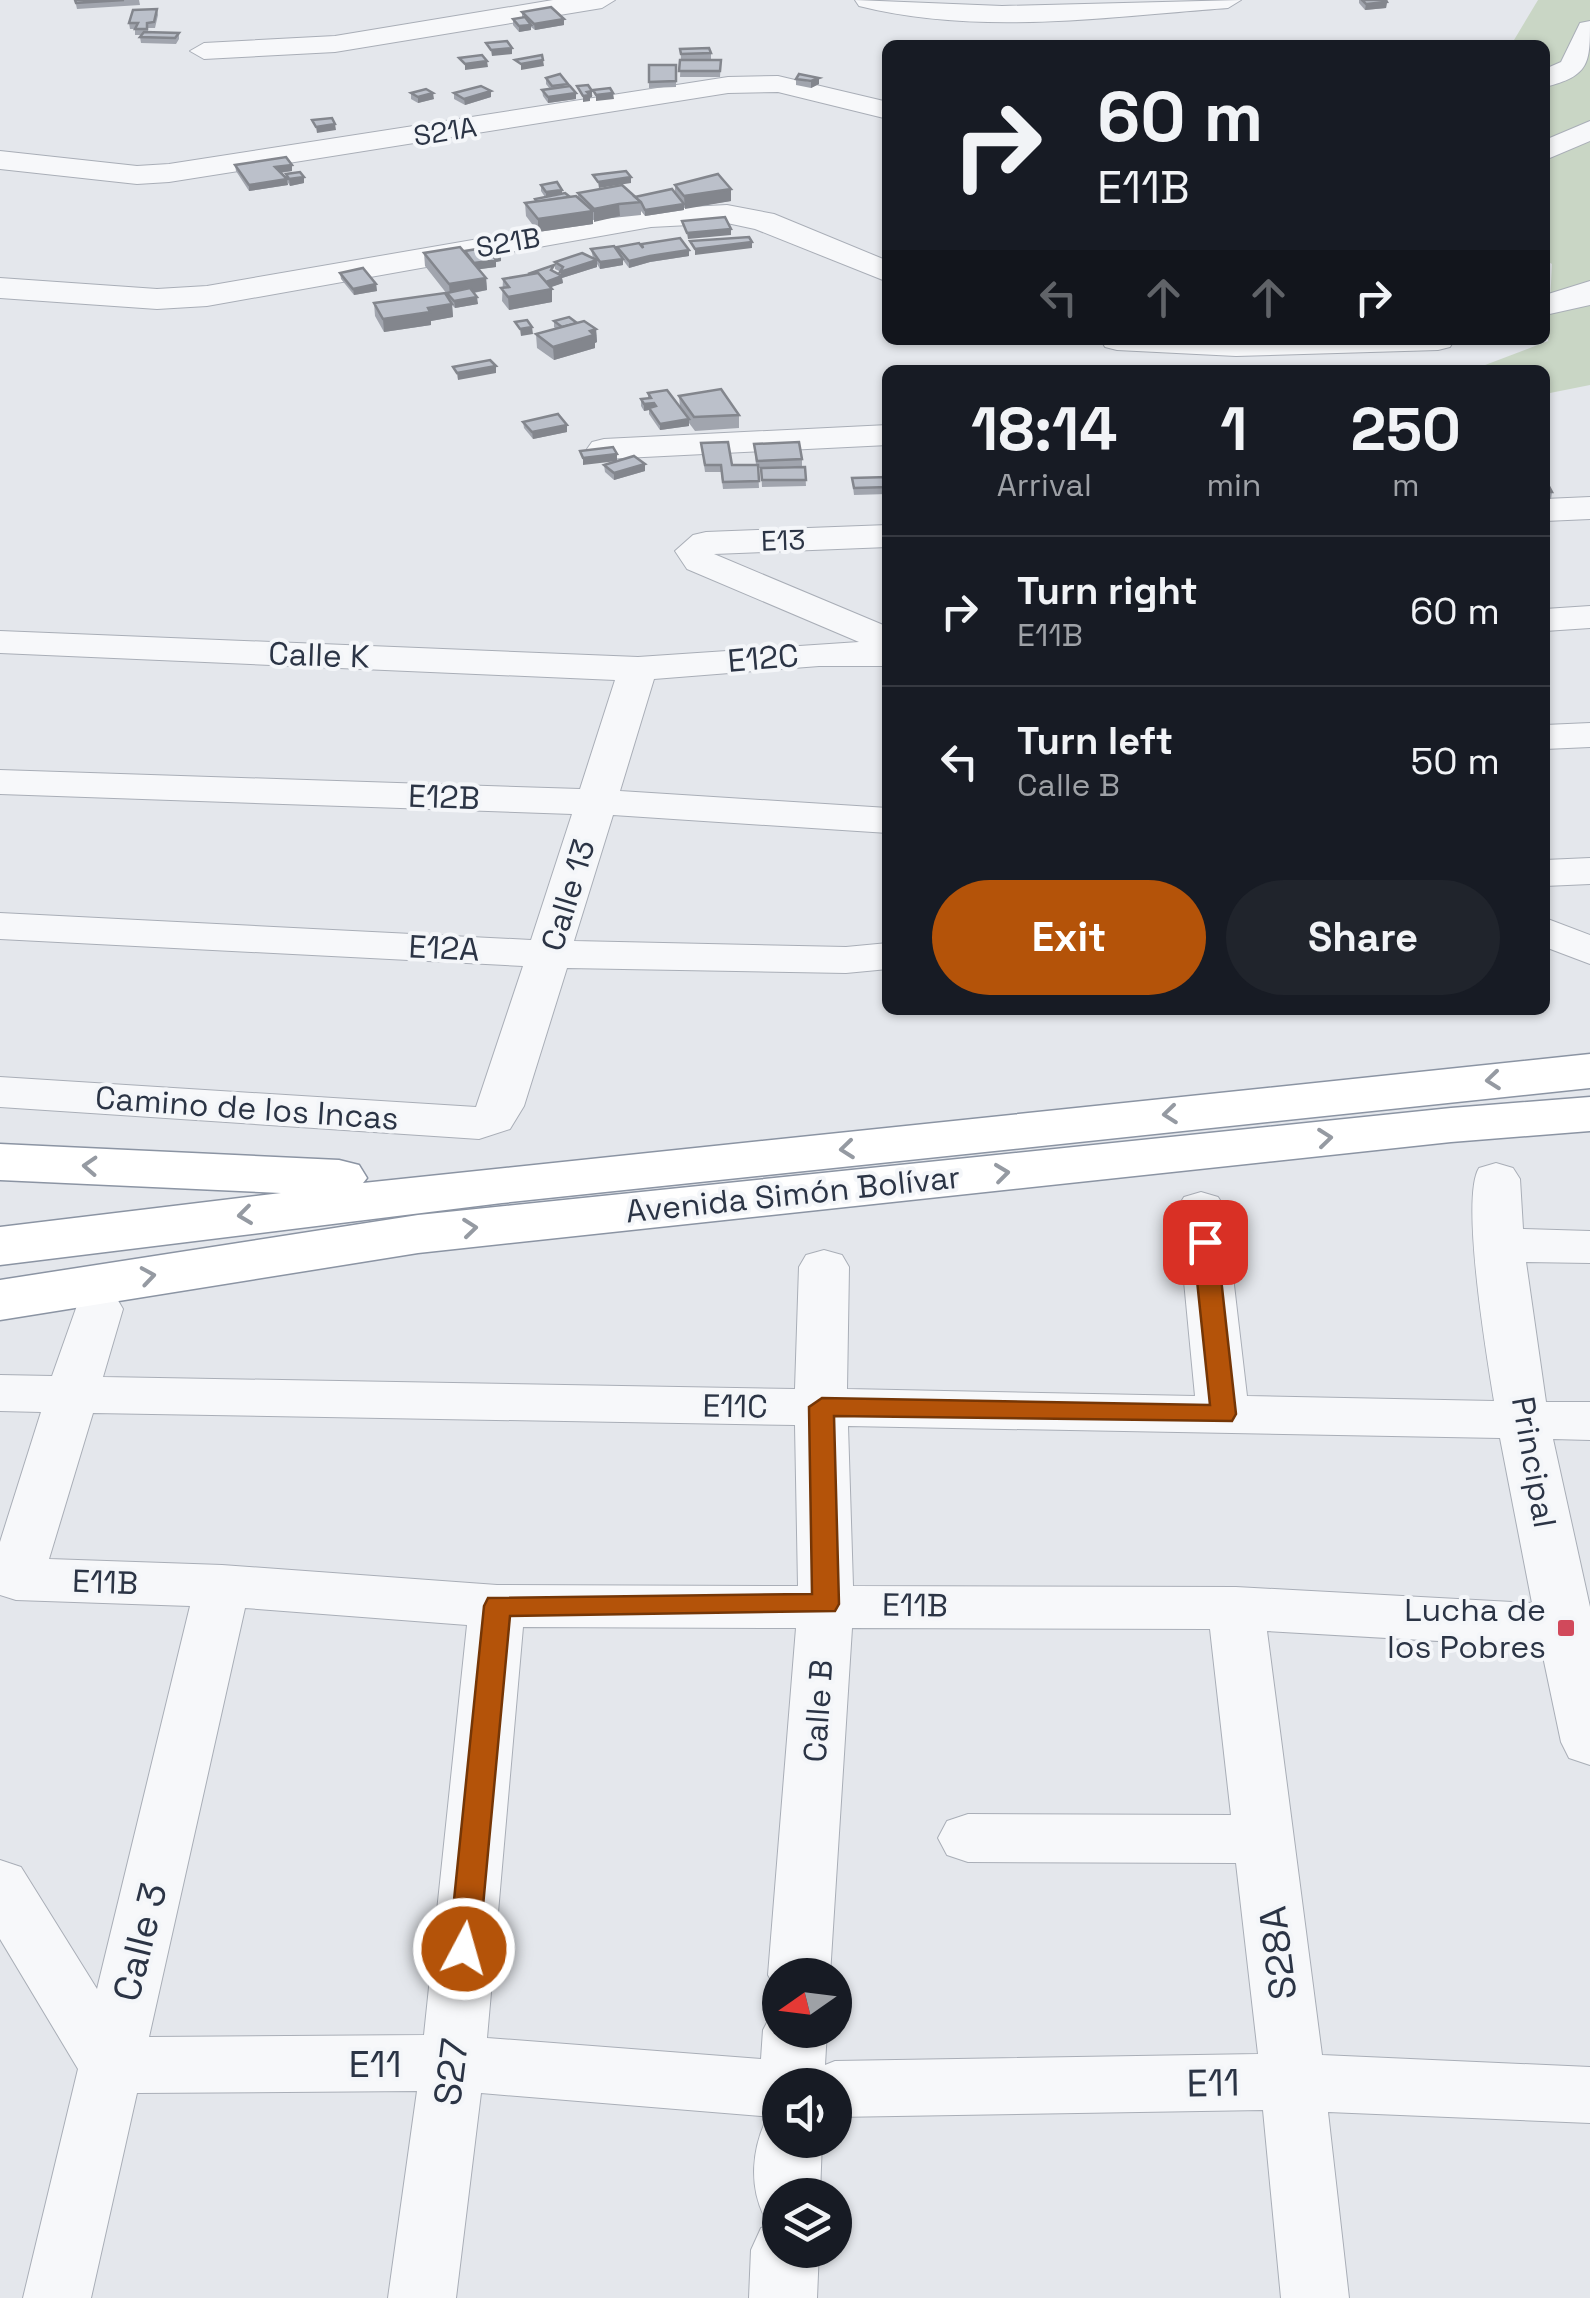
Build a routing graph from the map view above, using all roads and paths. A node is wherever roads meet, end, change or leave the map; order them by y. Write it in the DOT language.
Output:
graph roads {
  1 [pos="602,0"];
  2 [pos="868,0"];
  3 [pos="1228,0"];
  4 [pos="1590,29"];
  5 [pos="204,51"];
  6 [pos="1550,77"];
  7 [pos="882,109"];
  8 [pos="1590,130"];
  9 [pos="1550,149"];
  10 [pos="0,160"];
  11 [pos="882,271"];
  12 [pos="0,288"];
  13 [pos="1590,291"];
  14 [pos="1550,304"];
  15 [pos="1216,345"];
  16 [pos="1270,345"];
  17 [pos="882,435"];
  18 [pos="604,449"];
  19 [pos="1590,508"];
  20 [pos="1550,510"];
  21 [pos="882,536"];
  22 [pos="1590,617"];
  23 [pos="1550,620"];
  24 [pos="882,638"];
  25 [pos="0,642"];
  26 [pos="882,654"];
  27 [pos="638,669"];
  28 [pos="1590,735"];
  29 [pos="1550,737"];
  30 [pos="0,782"];
  31 [pos="597,802"];
  32 [pos="882,821"];
  33 [pos="1590,871"];
  34 [pos="1550,873"];
  35 [pos="0,926"];
  36 [pos="1550,933"];
  37 [pos="1590,951"];
  38 [pos="550,954"];
  39 [pos="882,957"];
  40 [pos="1590,1071"];
  41 [pos="0,1092"];
  42 [pos="1590,1114"];
  43 [pos="492,1118"];
  44 [pos="0,1162"];
  45 [pos="1496,1179"];
  46 [pos="502,1186"];
  47 [pos="1202,1208"];
  48 [pos="1498,1245"];
  49 [pos="0,1246"];
  50 [pos="1590,1247"];
  51 [pos="824,1268"];
  52 [pos="0,1300"];
  53 [pos="98,1309"];
  54 [pos="0,1392"];
  55 [pos="73,1394"];
  56 [pos="822,1407"];
  57 [pos="1223,1414"];
  58 [pos="1525,1420"];
  59 [pos="1590,1420"];
  60 [pos="8,1576"];
  61 [pos="222,1586"];
  62 [pos="826,1604"];
  63 [pos="497,1606"];
  64 [pos="1236,1608"];
  65 [pos="1578,1628"];
  66 [pos="1590,1742"];
  67 [pos="968,1838"];
  68 [pos="1264,1839"];
  69 [pos="0,1885"];
  70 [pos="39,1944"];
  71 [pos="800,1958"];
  72 [pos="137,1963"];
  73 [pos="452,2063"];
  74 [pos="110,2065"];
  75 [pos="1293,2082"];
  76 [pos="762,2088"];
  77 [pos="852,2089"];
  78 [pos="1590,2096"];
  79 [pos="784,2268"];
  80 [pos="57,2298"];
  81 [pos="422,2298"];
  82 [pos="783,2298"];
  83 [pos="1315,2298"];
  1 -- 5 [label="street"];
  2 -- 3 [label="street"];
  4 -- 6 [label="street"];
  7 -- 10 [label="street, S21A"];
  8 -- 9 [label="street"];
  11 -- 12 [label="street, S21B"];
  13 -- 14 [label="street"];
  15 -- 16 [label="street"];
  17 -- 18 [label="street"];
  19 -- 20 [label="street"];
  21 -- 24 [label="street, E13"];
  22 -- 23 [label="street"];
  25 -- 27 [label="street, Calle K"];
  26 -- 27 [label="street, E12C"];
  27 -- 31 [label="street, Calle 13"];
  28 -- 29 [label="street"];
  30 -- 31 [label="street, E12B"];
  31 -- 32 [label="street, E12B"];
  31 -- 38 [label="street, Calle 13"];
  33 -- 34 [label="street"];
  35 -- 38 [label="street, E12A"];
  36 -- 37 [label="street"];
  38 -- 39 [label="street, E12A"];
  38 -- 43 [label="street, Calle 13"];
  40 -- 46 [label="highway, Avenida Simón Bolívar, one-way"];
  41 -- 43 [label="street, Camino de los Incas"];
  52 -- 42 [label="highway, Avenida Simón Bolívar, one-way"];
  46 -- 44 [label="highway, one-way"];
  45 -- 48 [label="street, Principal"];
  46 -- 49 [label="highway, Avenida Simón Bolívar, one-way"];
  47 -- 57 [label="street"];
  48 -- 50 [label="street"];
  48 -- 58 [label="street, Principal"];
  51 -- 56 [label="street, Calle B"];
  53 -- 55 [label="street"];
  54 -- 55 [label="street, E11C"];
  55 -- 56 [label="street, E11C"];
  55 -- 60 [label="street"];
  56 -- 57 [label="street, E11C"];
  56 -- 62 [label="street, Calle B"];
  57 -- 58 [label="street, E11C"];
  58 -- 59 [label="street, E11C"];
  58 -- 65 [label="street, Principal"];
  60 -- 61 [label="street, E11B"];
  61 -- 63 [label="street, E11B"];
  61 -- 72 [label="street, Calle 3"];
  62 -- 63 [label="street, E11B"];
  62 -- 64 [label="street, E11B"];
  62 -- 71 [label="street, Calle B"];
  63 -- 73 [label="street, S27"];
  64 -- 65 [label="street, E11B"];
  64 -- 68 [label="street, S28A"];
  65 -- 66 [label="street, Principal"];
  67 -- 68 [label="street"];
  68 -- 75 [label="street, S28A"];
  69 -- 70 [label="street"];
  70 -- 72 [label="street"];
  70 -- 74 [label="street"];
  72 -- 74 [label="street, Calle 3"];
  73 -- 74 [label="street, E11"];
  73 -- 76 [label="street, E11"];
  73 -- 81 [label="street, S27"];
  74 -- 80 [label="street, Calle 3"];
  75 -- 77 [label="street, E11"];
  75 -- 78 [label="street, E11"];
  75 -- 83 [label="street, S28A"];
  79 -- 82 [label="street"];
}
